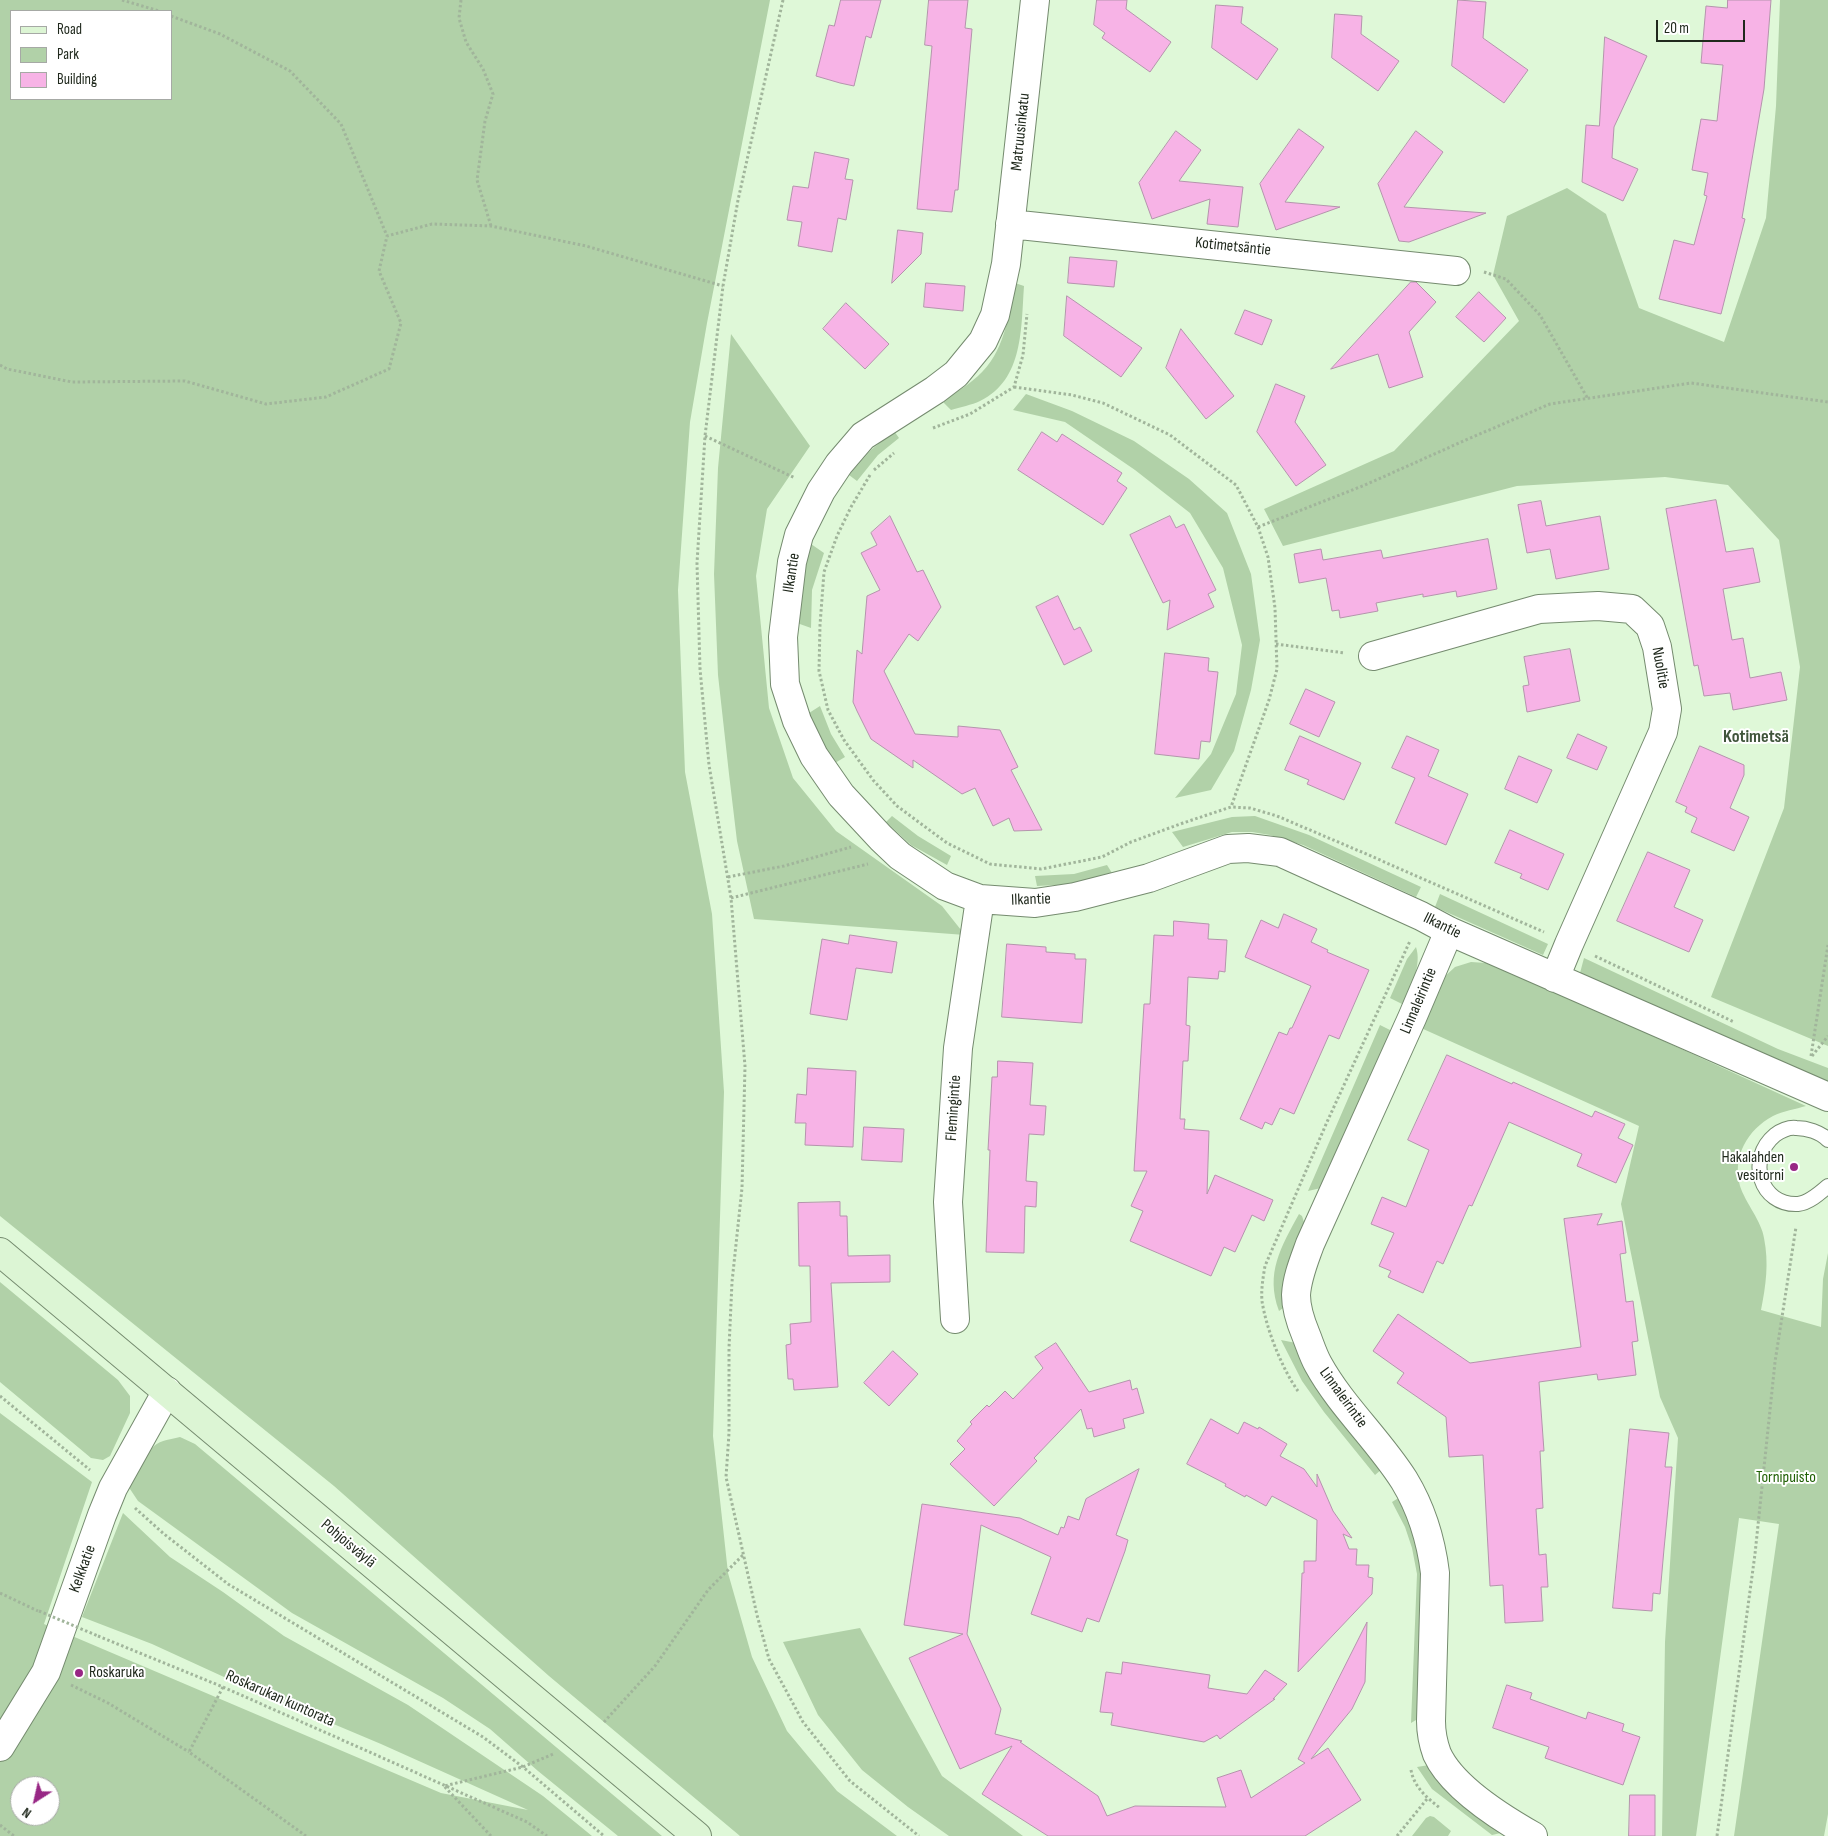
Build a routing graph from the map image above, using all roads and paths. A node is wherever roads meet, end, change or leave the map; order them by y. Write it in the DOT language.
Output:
graph roads {
  1 [pos="122,0"];
  2 [pos="461,0"];
  3 [pos="783,0"];
  4 [pos="1035,0"];
  5 [pos="156,10"];
  6 [pos="172,16"];
  7 [pos="1010,224"];
  8 [pos="492,226"];
  9 [pos="387,236"];
  10 [pos="1006,264"];
  11 [pos="1456,271"];
  12 [pos="723,286"];
  13 [pos="1028,306"];
  14 [pos="0,365"];
  15 [pos="1014,387"];
  16 [pos="1588,399"];
  17 [pos="1828,402"];
  18 [pos="927,430"];
  19 [pos="705,436"];
  20 [pos="895,452"];
  21 [pos="821,491"];
  22 [pos="851,507"];
  23 [pos="1258,527"];
  24 [pos="1276,644"];
  25 [pos="1373,656"];
  26 [pos="1230,808"];
  27 [pos="890,847"];
  28 [pos="728,877"];
  29 [pos="1436,884"];
  30 [pos="732,898"];
  31 [pos="980,899"];
  32 [pos="1422,916"];
  33 [pos="1449,931"];
  34 [pos="1569,944"];
  35 [pos="1828,945"];
  36 [pos="1555,978"];
  37 [pos="1741,1025"];
  38 [pos="1828,1036"];
  39 [pos="1802,1052"];
  40 [pos="1811,1056"];
  41 [pos="1820,1060"];
  42 [pos="1828,1097"];
  43 [pos="1828,1140"];
  44 [pos="1828,1186"];
  45 [pos="1800,1204"];
  46 [pos="0,1252"];
  47 [pos="955,1319"];
  48 [pos="167,1390"];
  49 [pos="0,1396"];
  50 [pos="1301,1396"];
  51 [pos="113,1488"];
  52 [pos="744,1554"];
  53 [pos="0,1593"];
  54 [pos="46,1672"];
  55 [pos="223,1687"];
  56 [pos="605,1721"];
  57 [pos="0,1747"];
  58 [pos="189,1752"];
  59 [pos="523,1767"];
  60 [pos="1411,1770"];
  61 [pos="444,1786"];
  62 [pos="1427,1798"];
  63 [pos="1442,1809"];
  64 [pos="0,1825"];
  65 [pos="14,1836"];
  66 [pos="306,1836"];
  67 [pos="491,1836"];
  68 [pos="547,1836"];
  69 [pos="604,1836"];
  70 [pos="697,1836"];
  71 [pos="918,1836"];
  72 [pos="1397,1836"];
  73 [pos="1533,1836"];
  74 [pos="1717,1836"];
  1 -- 5 [label="path"];
  2 -- 8 [label="path"];
  3 -- 12 [label="path"];
  4 -- 7 [label="street, Matruusinkatu"];
  6 -- 9 [label="path"];
  7 -- 10 [label="street, Matruusinkatu"];
  7 -- 11 [label="street, Kotimetsäntie"];
  8 -- 9 [label="path"];
  8 -- 12 [label="path"];
  9 -- 14 [label="path"];
  10 -- 21 [label="street, Ilkantie"];
  11 -- 16 [label="path"];
  12 -- 19 [label="path"];
  13 -- 15 [label="path"];
  15 -- 18 [label="path"];
  15 -- 23 [label="path"];
  16 -- 17 [label="path"];
  16 -- 23 [label="path"];
  19 -- 21 [label="path"];
  19 -- 28 [label="path"];
  20 -- 22 [label="path"];
  21 -- 22 [label="path"];
  21 -- 27 [label="street, Ilkantie"];
  22 -- 26 [label="path"];
  23 -- 24 [label="path"];
  24 -- 25 [label="path"];
  24 -- 26 [label="path"];
  25 -- 34 [label="street, Nuolitie"];
  26 -- 29 [label="path"];
  27 -- 28 [label="path"];
  27 -- 30 [label="path"];
  27 -- 31 [label="street, Ilkantie"];
  28 -- 30 [label="path"];
  29 -- 32 [label="path"];
  29 -- 34 [label="path"];
  30 -- 52 [label="path"];
  31 -- 32 [label="street, Ilkantie"];
  31 -- 47 [label="street, Flemingintie"];
  32 -- 33 [label="street, Ilkantie"];
  32 -- 50 [label="path"];
  33 -- 36 [label="street, Ilkantie"];
  33 -- 73 [label="street, Linnaleirintie"];
  34 -- 36 [label="street, Nuolitie"];
  34 -- 37 [label="path"];
  35 -- 40 [label="path"];
  36 -- 42 [label="street, Ilkantie"];
  38 -- 40 [label="path"];
  39 -- 40 [label="path"];
  40 -- 41 [label="path"];
  43 -- 45 [label="lane"];
  44 -- 45 [label="lane"];
  45 -- 74 [label="path"];
  46 -- 48 [label="main road, Pohjoisväylä"];
  48 -- 51 [label="street, Kelkkatie"];
  48 -- 70 [label="main road, Pohjoisväylä"];
  49 -- 51 [label="path"];
  51 -- 54 [label="street, Kelkkatie"];
  51 -- 59 [label="path"];
  52 -- 56 [label="path"];
  52 -- 71 [label="path"];
  53 -- 55 [label="path, Roskarukan kuntorata, bridge"];
  54 -- 57 [label="street, Kelkkatie"];
  54 -- 58 [label="path"];
  55 -- 58 [label="path"];
  55 -- 61 [label="path, Roskarukan kuntorata"];
  58 -- 66 [label="path"];
  59 -- 61 [label="path"];
  59 -- 69 [label="path"];
  60 -- 62 [label="path"];
  61 -- 67 [label="path"];
  61 -- 68 [label="path, Roskarukan kuntorata"];
  62 -- 63 [label="path"];
  62 -- 72 [label="path"];
  64 -- 65 [label="path"];
}
